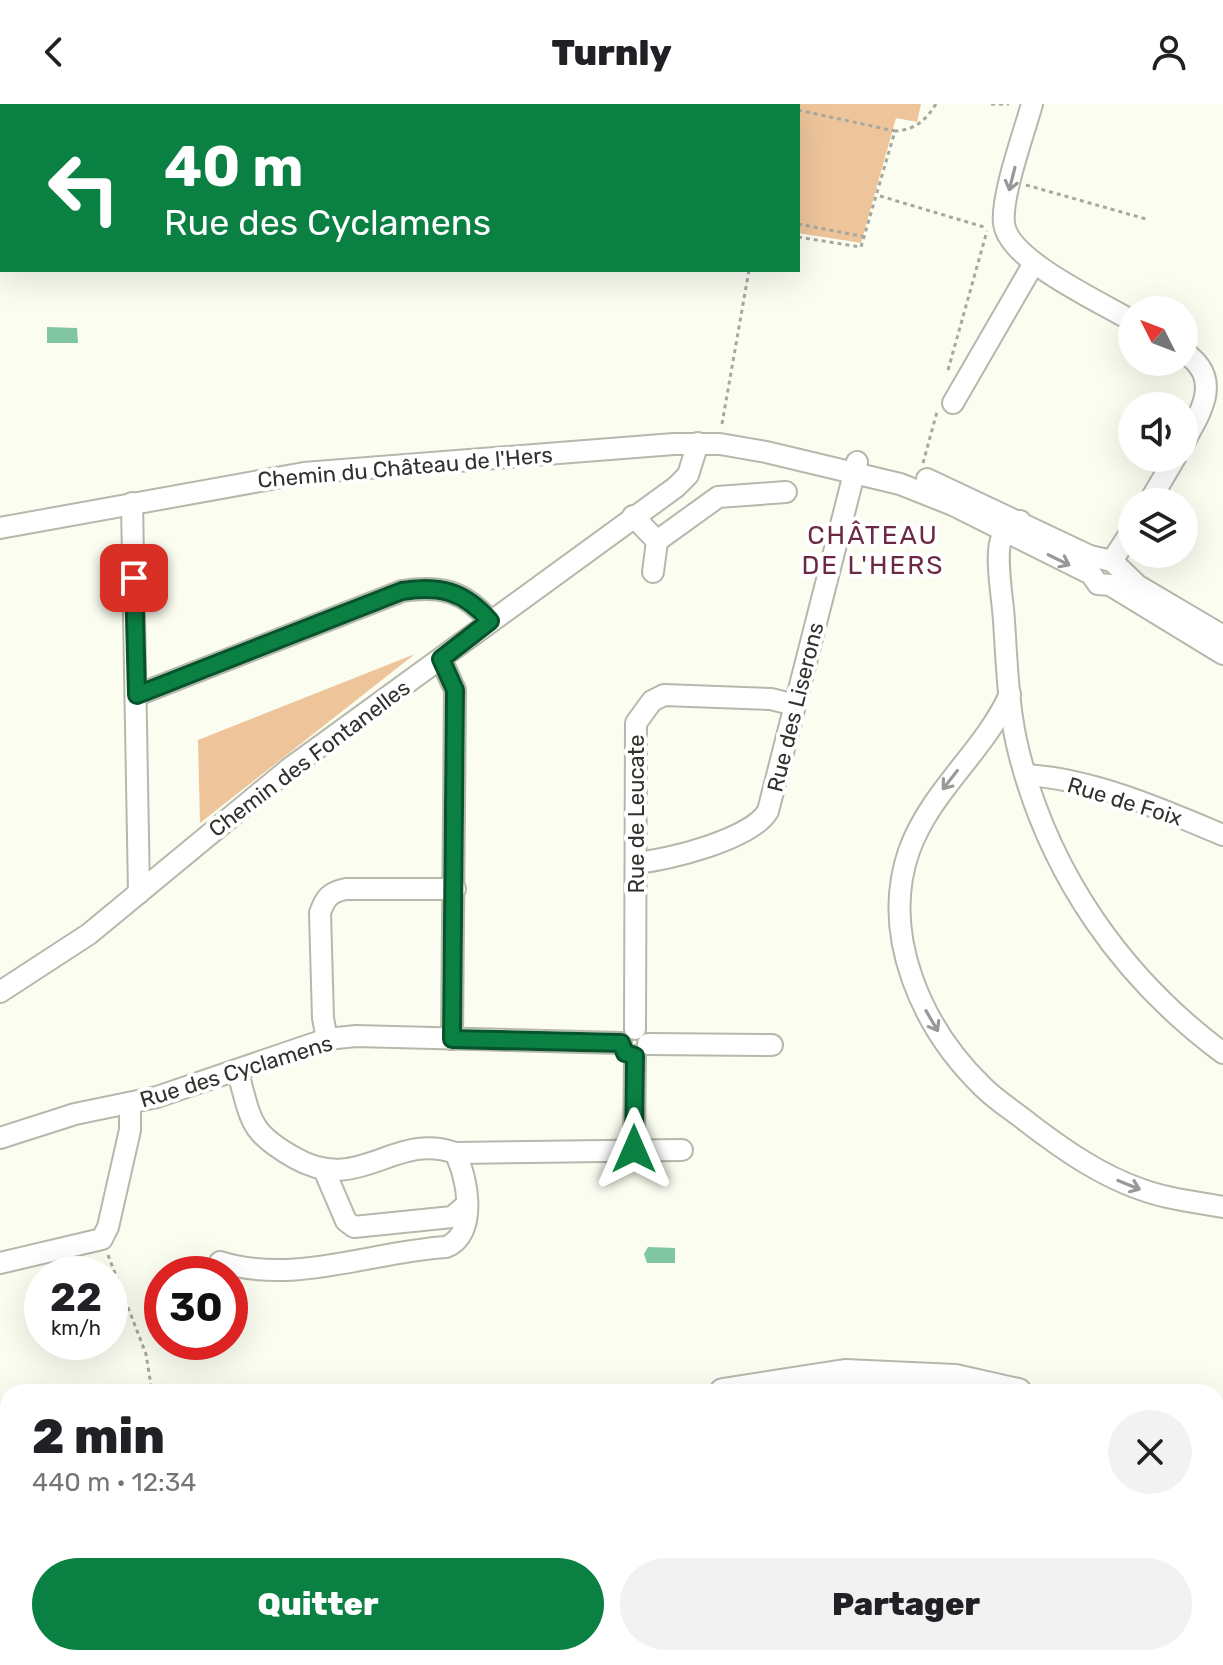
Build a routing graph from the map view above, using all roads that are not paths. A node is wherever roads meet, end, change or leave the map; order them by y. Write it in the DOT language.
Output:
graph roads {
  1 [pos="1032,104"];
  2 [pos="1034,263"];
  3 [pos="1118,313"];
  4 [pos="1198,364"];
  5 [pos="945,406"];
  6 [pos="1198,418"];
  7 [pos="698,443"];
  8 [pos="674,444"];
  9 [pos="855,468"];
  10 [pos="786,492"];
  11 [pos="659,497"];
  12 [pos="132,503"];
  13 [pos="633,516"];
  14 [pos="1013,527"];
  15 [pos="0,528"];
  16 [pos="657,541"];
  17 [pos="1024,543"];
  18 [pos="1118,552"];
  19 [pos="1106,570"];
  20 [pos="653,572"];
  21 [pos="1003,582"];
  22 [pos="490,621"];
  23 [pos="1223,636"];
  24 [pos="1223,654"];
  25 [pos="441,659"];
  26 [pos="1010,694"];
  27 [pos="137,695"];
  28 [pos="795,705"];
  29 [pos="983,743"];
  30 [pos="1019,752"];
  31 [pos="1026,775"];
  32 [pos="1223,835"];
  33 [pos="636,863"];
  34 [pos="455,889"];
  35 [pos="139,893"];
  36 [pos="0,992"];
  37 [pos="327,1039"];
  38 [pos="452,1039"];
  39 [pos="635,1043"];
  40 [pos="772,1045"];
  41 [pos="1223,1053"];
  42 [pos="237,1070"];
  43 [pos="130,1104"];
  44 [pos="0,1138"];
  45 [pos="634,1149"];
  46 [pos="682,1150"];
  47 [pos="455,1153"];
  48 [pos="325,1172"];
  49 [pos="466,1205"];
  50 [pos="1223,1207"];
  51 [pos="0,1263"];
  52 [pos="248,1269"];
  53 [pos="774,1384"];
  54 [pos="982,1384"];
  1 -- 2 [label="street, one-way"];
  2 -- 3 [label="street"];
  2 -- 5 [label="street"];
  4 -- 6 [label="street"];
  7 -- 8 [label="street, Chemin du Château de l'Hers"];
  7 -- 9 [label="street, Chemin du Château de l'Hers"];
  7 -- 11 [label="street, Chemin des Fontanelles"];
  8 -- 11 [label="street"];
  8 -- 12 [label="street, Chemin du Château de l'Hers"];
  9 -- 14 [label="street, Chemin du Château de l'Hers"];
  9 -- 28 [label="street, Rue des Liserons"];
  10 -- 16 [label="street"];
  11 -- 13 [label="street, Chemin des Fontanelles"];
  12 -- 15 [label="street, Chemin du Château de l'Hers"];
  12 -- 27 [label="street"];
  13 -- 16 [label="street"];
  13 -- 22 [label="street, Chemin des Fontanelles"];
  14 -- 17 [label="street"];
  14 -- 19 [label="street, Chemin du Château de l'Hers"];
  14 -- 21 [label="street"];
  16 -- 20 [label="street"];
  17 -- 19 [label="street, Chemin du Château de l'Hers, one-way"];
  17 -- 21 [label="street"];
  18 -- 19 [label="street"];
  19 -- 23 [label="street, Chemin du Château de l'Hers"];
  19 -- 24 [label="street, Chemin du Château de l'Hers"];
  21 -- 26 [label="street"];
  22 -- 25 [label="street, Chemin des Fontanelles"];
  22 -- 27 [label="street"];
  25 -- 34 [label="street"];
  25 -- 35 [label="street, Chemin des Fontanelles"];
  26 -- 29 [label="street"];
  26 -- 30 [label="street"];
  27 -- 35 [label="street"];
  28 -- 33 [label="street, Rue des Liserons"];
  28 -- 33 [label="street, Rue de Leucate"];
  29 -- 30 [label="street"];
  29 -- 50 [label="street, one-way"];
  30 -- 31 [label="street"];
  31 -- 32 [label="street, Rue de Foix"];
  31 -- 41 [label="street"];
  33 -- 39 [label="street, Rue de Leucate"];
  34 -- 37 [label="street"];
  34 -- 38 [label="street"];
  35 -- 36 [label="street, Chemin des Fontanelles"];
  37 -- 38 [label="street, Rue des Cyclamens"];
  37 -- 42 [label="street, Rue des Cyclamens"];
  38 -- 39 [label="street, Rue des Cyclamens"];
  39 -- 40 [label="street, Rue des Cyclamens"];
  39 -- 45 [label="street, Rue de Leucate"];
  42 -- 43 [label="street, Rue des Cyclamens"];
  42 -- 48 [label="street"];
  43 -- 44 [label="street, Rue des Cyclamens"];
  43 -- 51 [label="street"];
  45 -- 46 [label="street"];
  45 -- 47 [label="street"];
  47 -- 48 [label="street"];
  47 -- 49 [label="street"];
  48 -- 49 [label="street"];
  49 -- 52 [label="street"];
  53 -- 54 [label="main road"];
}
